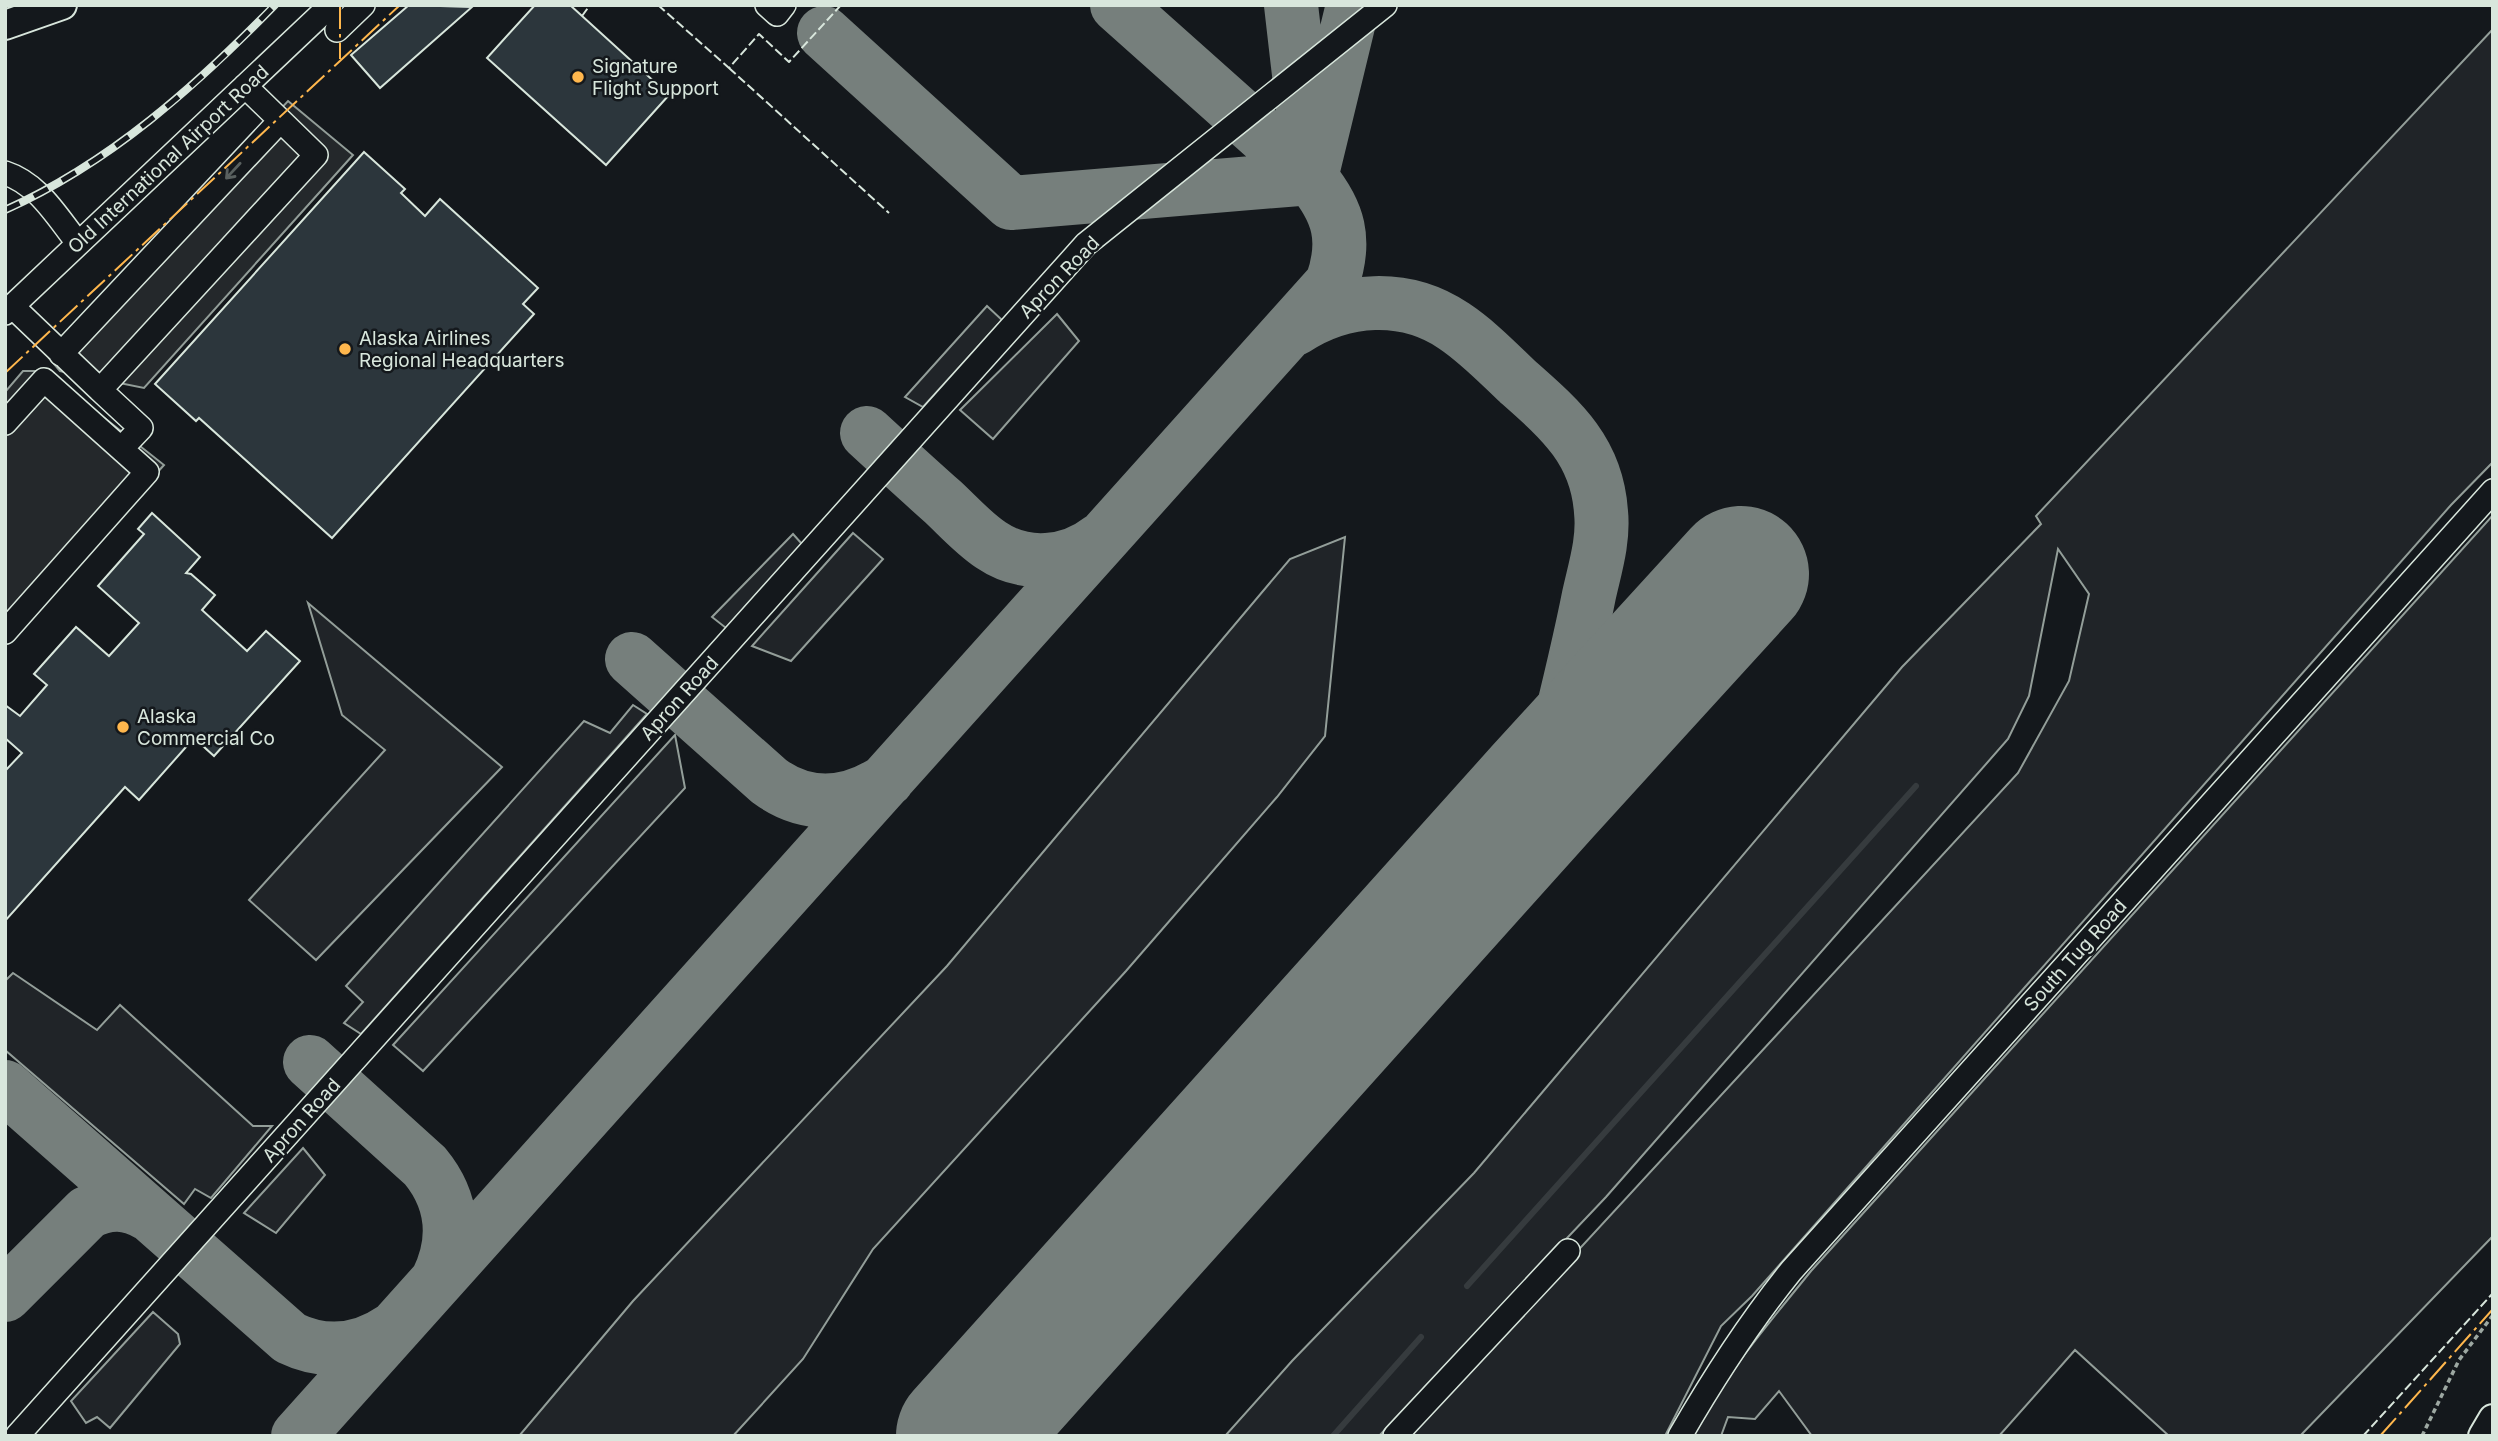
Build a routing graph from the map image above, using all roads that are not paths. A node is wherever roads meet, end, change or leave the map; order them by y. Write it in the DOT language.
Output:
graph roads {
  1 [pos="62,5"];
  2 [pos="331,5"];
  3 [pos="363,5"];
  4 [pos="767,5"];
  5 [pos="784,5"];
  6 [pos="1385,5"];
  7 [pos="5,24"];
  8 [pos="337,30"];
  9 [pos="245,86"];
  10 [pos="280,121"];
  11 [pos="5,173"];
  12 [pos="78,243"];
  13 [pos="9,310"];
  14 [pos="61,354"];
  15 [pos="100,390"];
  16 [pos="5,423"];
  17 [pos="122,448"];
  18 [pos="2493,491"];
  19 [pos="5,632"];
  20 [pos="1568,1251"];
  21 [pos="2493,1419"];
  22 [pos="17,1436"];
  23 [pos="1395,1436"];
  24 [pos="1680,1436"];
  25 [pos="2483,1436"];
  1 -- 7 [label="main road"];
  2 -- 9 [label="street, Old International Airport Road"];
  3 -- 8 [label="street"];
  4 -- 5 [label="street"];
  6 -- 22 [label="street, Apron Road"];
  9 -- 10 [label="street"];
  9 -- 12 [label="street, Old International Airport Road"];
  10 -- 14 [label="street, one-way"];
  10 -- 15 [label="street"];
  11 -- 12 [label="street"];
  12 -- 13 [label="street, Old International Airport Road"];
  13 -- 14 [label="street"];
  14 -- 15 [label="street"];
  15 -- 17 [label="street"];
  16 -- 17 [label="street"];
  17 -- 19 [label="street"];
  18 -- 24 [label="street, South Tug Road"];
  20 -- 23 [label="street"];
  21 -- 25 [label="main road"];
}
